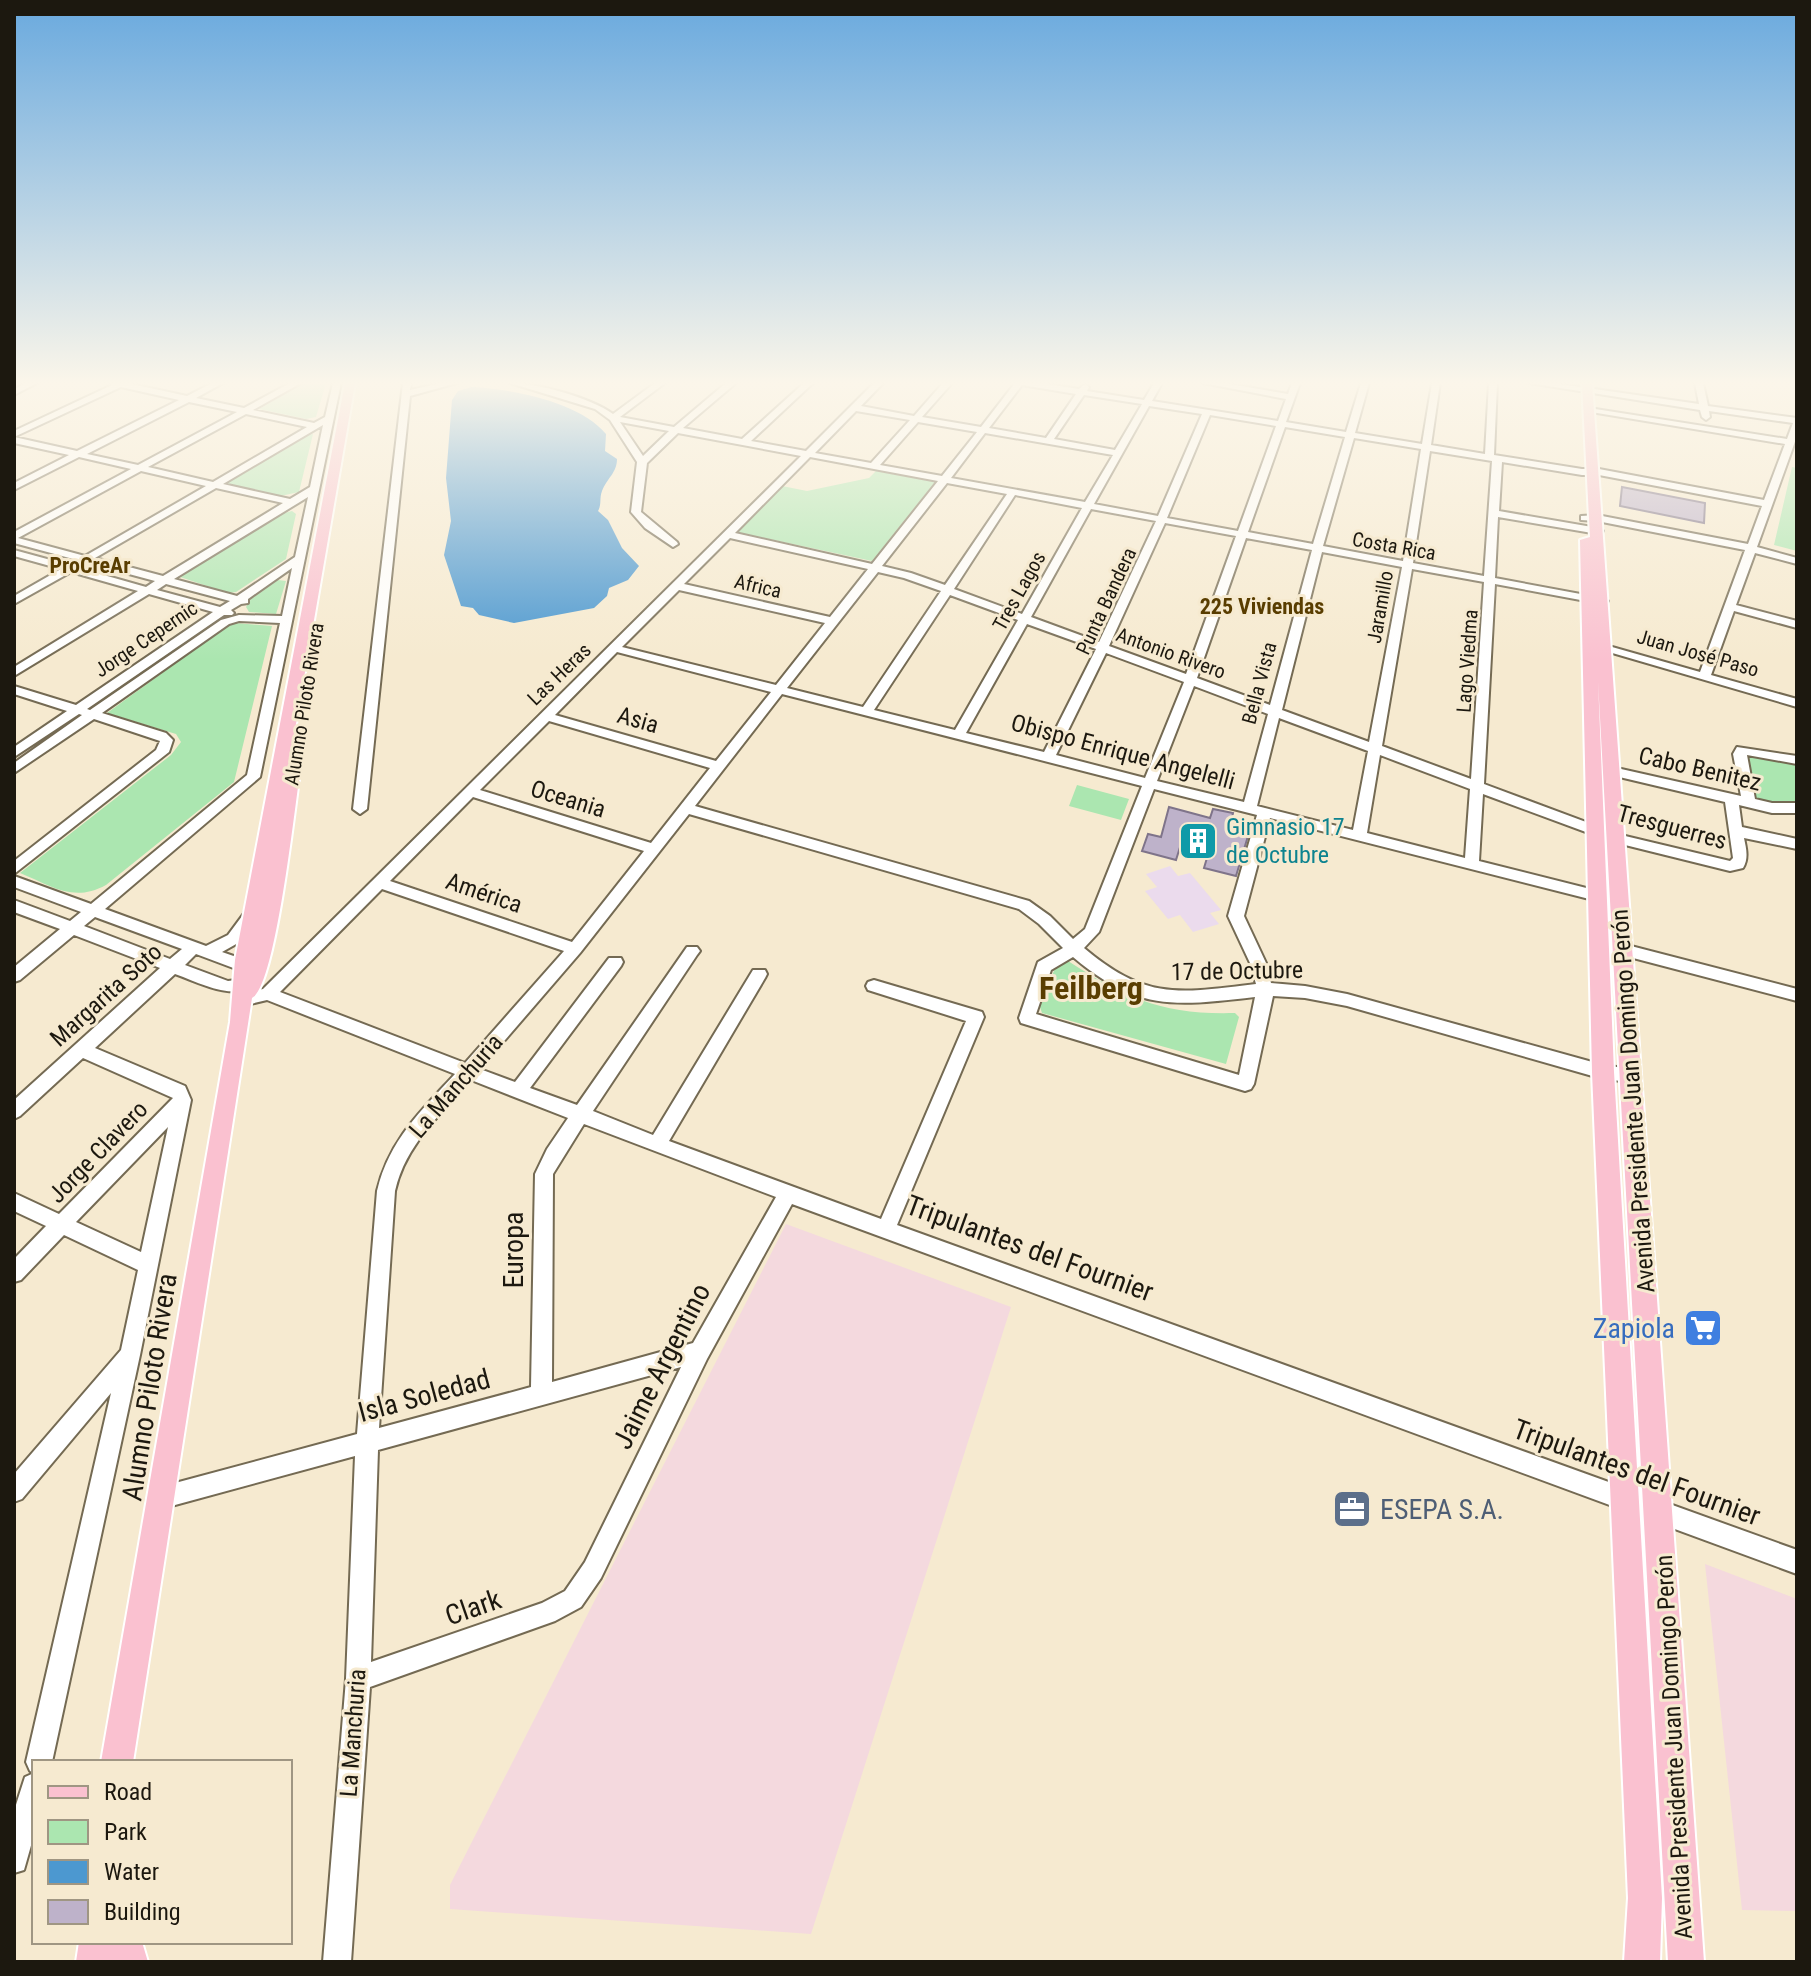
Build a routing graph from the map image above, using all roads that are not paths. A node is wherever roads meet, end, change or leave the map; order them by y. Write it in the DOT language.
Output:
graph roads {
  1 [pos="37,475"];
  2 [pos="127,475"];
  3 [pos="171,475"];
  4 [pos="231,475"];
  5 [pos="318,475"];
  6 [pos="333,475"];
  7 [pos="341,475"];
  8 [pos="397,475"];
  9 [pos="640,475"];
  10 [pos="790,475"];
  11 [pos="917,475"];
  12 [pos="946,475"];
  13 [pos="1105,475"];
  14 [pos="1181,475"];
  15 [pos="1262,475"];
  16 [pos="1339,475"];
  17 [pos="1422,475"];
  18 [pos="1493,475"];
  19 [pos="1587,475"];
  20 [pos="1605,475"];
  21 [pos="1778,475"];
  22 [pos="942,480"];
  23 [pos="214,485"];
  24 [pos="14,487"];
  25 [pos="315,488"];
  26 [pos="1012,493"];
  27 [pos="292,502"];
  28 [pos="1768,504"];
  29 [pos="1087,507"];
  30 [pos="311,510"];
  31 [pos="1494,513"];
  32 [pos="1162,521"];
  33 [pos="1592,524"];
  34 [pos="729,535"];
  35 [pos="1239,536"];
  36 [pos="14,538"];
  37 [pos="673,544"];
  38 [pos="1750,548"];
  39 [pos="1317,550"];
  40 [pos="14,553"];
  41 [pos="300,558"];
  42 [pos="87,559"];
  43 [pos="1797,561"];
  44 [pos="876,566"];
  45 [pos="1407,567"];
  46 [pos="70,569"];
  47 [pos="166,579"];
  48 [pos="1490,582"];
  49 [pos="677,586"];
  50 [pos="149,589"];
  51 [pos="946,589"];
  52 [pos="241,599"];
  53 [pos="1594,600"];
  54 [pos="14,601"];
  55 [pos="1732,607"];
  56 [pos="231,616"];
  57 [pos="287,620"];
  58 [pos="1024,620"];
  59 [pos="831,621"];
  60 [pos="1797,625"];
  61 [pos="1597,646"];
  62 [pos="613,648"];
  63 [pos="1103,650"];
  64 [pos="14,672"];
  65 [pos="1705,675"];
  66 [pos="1190,681"];
  67 [pos="14,690"];
  68 [pos="778,690"];
  69 [pos="1797,703"];
  70 [pos="77,710"];
  71 [pos="1274,710"];
  72 [pos="867,711"];
  73 [pos="92,715"];
  74 [pos="545,716"];
  75 [pos="959,734"];
  76 [pos="1376,749"];
  77 [pos="14,753"];
  78 [pos="1049,756"];
  79 [pos="1797,760"];
  80 [pos="719,766"];
  81 [pos="14,769"];
  82 [pos="1603,769"];
  83 [pos="1150,783"];
  84 [pos="1477,786"];
  85 [pos="469,791"];
  86 [pos="1731,799"];
  87 [pos="1749,803"];
  88 [pos="686,808"];
  89 [pos="1797,808"];
  90 [pos="360,809"];
  91 [pos="1256,811"];
  92 [pos="1595,828"];
  93 [pos="1736,831"];
  94 [pos="1359,837"];
  95 [pos="1618,839"];
  96 [pos="1797,844"];
  97 [pos="654,849"];
  98 [pos="1472,865"];
  99 [pos="14,869"];
  100 [pos="14,881"];
  101 [pos="377,882"];
  102 [pos="1599,897"];
  103 [pos="1621,902"];
  104 [pos="14,906"];
  105 [pos="95,910"];
  106 [pos="254,911"];
  107 [pos="73,928"];
  108 [pos="1600,944"];
  109 [pos="201,949"];
  110 [pos="575,949"];
  111 [pos="1073,949"];
  112 [pos="692,951"];
  113 [pos="1624,951"];
  114 [pos="615,962"];
  115 [pos="173,966"];
  116 [pos="759,974"];
  117 [pos="14,976"];
  118 [pos="874,986"];
  119 [pos="250,990"];
  120 [pos="1264,990"];
  121 [pos="1797,995"];
  122 [pos="82,1050"];
  123 [pos="467,1071"];
  124 [pos="1603,1072"];
  125 [pos="1631,1075"];
  126 [pos="518,1091"];
  127 [pos="182,1100"];
  128 [pos="14,1111"];
  129 [pos="581,1116"];
  130 [pos="657,1145"];
  131 [pos="788,1193"];
  132 [pos="14,1202"];
  133 [pos="61,1224"];
  134 [pos="887,1227"];
  135 [pos="149,1265"];
  136 [pos="14,1273"];
  137 [pos="700,1352"];
  138 [pos="130,1355"];
  139 [pos="541,1394"];
  140 [pos="367,1441"];
  141 [pos="14,1491"];
  142 [pos="164,1497"];
  143 [pos="1624,1500"];
  144 [pos="1659,1512"];
  145 [pos="1797,1562"];
  146 [pos="593,1570"];
  147 [pos="358,1679"];
  148 [pos="39,1760"];
  149 [pos="117,1760"];
  150 [pos="32,1793"];
  151 [pos="14,1860"];
  152 [pos="337,1962"];
  153 [pos="1642,1962"];
  154 [pos="1686,1962"];
  1 -- 24 [label="street"];
  2 -- 36 [label="street"];
  3 -- 23 [label="street"];
  4 -- 23 [label="street"];
  5 -- 25 [label="street"];
  6 -- 106 [label="main road, Alumno Piloto Rivera"];
  7 -- 119 [label="main road, Alumno Piloto Rivera"];
  8 -- 90 [label="street"];
  9 -- 37 [label="street"];
  10 -- 34 [label="street, Las Heras"];
  11 -- 22 [label="street, Costa Rica"];
  12 -- 22 [label="street, La Manchuria"];
  13 -- 29 [label="street, Tres Lagos"];
  14 -- 32 [label="street, Punta Bandera"];
  15 -- 35 [label="street"];
  16 -- 39 [label="street, Bella Vista"];
  17 -- 45 [label="street, Jaramillo"];
  18 -- 31 [label="street, Lago Viedma"];
  19 -- 33 [label="main road, Avenida Presidente Juan Domingo Perón"];
  20 -- 28 [label="street"];
  21 -- 28 [label="street"];
  22 -- 26 [label="street, Costa Rica"];
  22 -- 44 [label="street, La Manchuria"];
  23 -- 27 [label="street"];
  23 -- 42 [label="street"];
  25 -- 27 [label="street"];
  25 -- 30 [label="street"];
  26 -- 29 [label="street, Costa Rica"];
  26 -- 51 [label="street"];
  27 -- 30 [label="street"];
  27 -- 47 [label="street"];
  28 -- 38 [label="street"];
  29 -- 32 [label="street, Costa Rica"];
  29 -- 58 [label="street, Tres Lagos"];
  30 -- 41 [label="street"];
  31 -- 33 [label="street"];
  31 -- 48 [label="street, Lago Viedma"];
  32 -- 35 [label="street, Costa Rica"];
  32 -- 63 [label="street, Punta Bandera"];
  33 -- 38 [label="street"];
  33 -- 53 [label="main road, Avenida Presidente Juan Domingo Perón"];
  34 -- 44 [label="street, Antonio Rivero"];
  34 -- 49 [label="street, Las Heras"];
  35 -- 39 [label="street, Costa Rica"];
  35 -- 66 [label="street"];
  36 -- 42 [label="street"];
  38 -- 43 [label="street"];
  38 -- 55 [label="street"];
  39 -- 45 [label="street, Costa Rica"];
  39 -- 71 [label="street, Bella Vista"];
  40 -- 46 [label="street"];
  41 -- 52 [label="street, Jorge Cepernic"];
  41 -- 57 [label="street"];
  42 -- 46 [label="street"];
  42 -- 47 [label="street"];
  44 -- 51 [label="street, Antonio Rivero"];
  44 -- 59 [label="street, La Manchuria"];
  45 -- 48 [label="street, Costa Rica"];
  45 -- 76 [label="street, Jaramillo"];
  46 -- 50 [label="street"];
  46 -- 54 [label="street"];
  47 -- 50 [label="street"];
  47 -- 52 [label="street"];
  48 -- 53 [label="street, Costa Rica"];
  48 -- 84 [label="street, Lago Viedma"];
  49 -- 59 [label="street, Africa"];
  49 -- 62 [label="street, Las Heras"];
  50 -- 56 [label="street"];
  50 -- 64 [label="street"];
  51 -- 58 [label="street, Antonio Rivero"];
  51 -- 72 [label="street"];
  52 -- 56 [label="street, Jorge Cepernic"];
  53 -- 61 [label="main road, Avenida Presidente Juan Domingo Perón"];
  55 -- 60 [label="street"];
  55 -- 65 [label="street"];
  56 -- 57 [label="street"];
  56 -- 70 [label="street, Jorge Cepernic"];
  56 -- 73 [label="street, Jorge Cepernic"];
  57 -- 105 [label="street"];
  58 -- 63 [label="street, Antonio Rivero"];
  58 -- 75 [label="street, Tres Lagos"];
  59 -- 68 [label="street, La Manchuria"];
  61 -- 65 [label="street, Juan José Paso"];
  61 -- 82 [label="main road, Avenida Presidente Juan Domingo Perón"];
  62 -- 68 [label="street, Obispo Enrique Angelelli"];
  62 -- 74 [label="street, Las Heras"];
  63 -- 66 [label="street, Antonio Rivero"];
  63 -- 78 [label="street, Punta Bandera"];
  65 -- 69 [label="street, Juan José Paso"];
  66 -- 71 [label="street, Antonio Rivero"];
  66 -- 83 [label="street"];
  67 -- 70 [label="street"];
  68 -- 72 [label="street, Obispo Enrique Angelelli"];
  68 -- 80 [label="street, La Manchuria"];
  70 -- 73 [label="street"];
  70 -- 77 [label="street, Jorge Cepernic"];
  71 -- 76 [label="street, Antonio Rivero"];
  71 -- 91 [label="street, Bella Vista"];
  72 -- 75 [label="street, Obispo Enrique Angelelli"];
  73 -- 81 [label="street, Jorge Cepernic"];
  73 -- 99 [label="street"];
  74 -- 80 [label="street, Asia"];
  74 -- 85 [label="street, Las Heras"];
  75 -- 78 [label="street, Obispo Enrique Angelelli"];
  76 -- 84 [label="street, Antonio Rivero"];
  76 -- 94 [label="street, Jaramillo"];
  78 -- 83 [label="street, Obispo Enrique Angelelli"];
  79 -- 87 [label="street"];
  80 -- 88 [label="street, La Manchuria"];
  82 -- 86 [label="street, Cabo Benitez"];
  82 -- 92 [label="main road, Avenida Presidente Juan Domingo Perón"];
  82 -- 95 [label="main road, Avenida Presidente Juan Domingo Perón"];
  83 -- 91 [label="street, Obispo Enrique Angelelli"];
  83 -- 111 [label="street"];
  84 -- 92 [label="street, Antonio Rivero"];
  84 -- 98 [label="street, Lago Viedma"];
  85 -- 97 [label="street, Oceania"];
  85 -- 101 [label="street, Las Heras"];
  86 -- 87 [label="street, Cabo Benitez"];
  86 -- 93 [label="street"];
  87 -- 89 [label="street, Cabo Benitez"];
  88 -- 97 [label="street, La Manchuria"];
  88 -- 111 [label="street, 17 de Octubre"];
  91 -- 94 [label="street, Obispo Enrique Angelelli"];
  91 -- 120 [label="street, Bella Vista"];
  92 -- 95 [label="street, Tresguerres"];
  92 -- 102 [label="main road, Avenida Presidente Juan Domingo Perón"];
  93 -- 95 [label="street, Tresguerres"];
  93 -- 96 [label="street"];
  94 -- 98 [label="street, Obispo Enrique Angelelli"];
  95 -- 103 [label="main road, Avenida Presidente Juan Domingo Perón"];
  97 -- 110 [label="street, La Manchuria"];
  98 -- 102 [label="street, Obispo Enrique Angelelli"];
  100 -- 105 [label="street"];
  101 -- 110 [label="street, América"];
  101 -- 119 [label="street, Las Heras"];
  102 -- 103 [label="street, Obispo Enrique Angelelli"];
  102 -- 108 [label="main road, Avenida Presidente Juan Domingo Perón"];
  103 -- 113 [label="main road, Avenida Presidente Juan Domingo Perón"];
  104 -- 107 [label="street"];
  105 -- 107 [label="street"];
  105 -- 109 [label="street"];
  106 -- 109 [label="street, Margarita Soto"];
  106 -- 119 [label="main road, Alumno Piloto Rivera"];
  107 -- 115 [label="street"];
  107 -- 117 [label="street"];
  108 -- 113 [label="street"];
  108 -- 124 [label="main road, Avenida Presidente Juan Domingo Perón"];
  109 -- 115 [label="street, Margarita Soto"];
  109 -- 119 [label="street"];
  110 -- 123 [label="street, La Manchuria"];
  111 -- 120 [label="street, 17 de Octubre"];
  111 -- 120 [label="street, Bella Vista"];
  112 -- 129 [label="street, Europa"];
  113 -- 121 [label="street"];
  113 -- 125 [label="main road, Avenida Presidente Juan Domingo Perón"];
  114 -- 126 [label="street"];
  115 -- 119 [label="street"];
  115 -- 122 [label="street, Margarita Soto"];
  116 -- 130 [label="street"];
  118 -- 134 [label="street"];
  119 -- 123 [label="street, Tripulantes del Fournier"];
  119 -- 142 [label="main road, Alumno Piloto Rivera"];
  120 -- 124 [label="street, 17 de Octubre"];
  122 -- 127 [label="street"];
  122 -- 128 [label="street, Margarita Soto"];
  123 -- 126 [label="street, Tripulantes del Fournier"];
  123 -- 140 [label="street, La Manchuria"];
  124 -- 125 [label="street, 17 de Octubre"];
  124 -- 143 [label="main road, Avenida Presidente Juan Domingo Perón"];
  125 -- 144 [label="main road, Avenida Presidente Juan Domingo Perón"];
  126 -- 129 [label="street, Tripulantes del Fournier"];
  127 -- 133 [label="street, Jorge Clavero"];
  127 -- 135 [label="street"];
  129 -- 130 [label="street, Tripulantes del Fournier"];
  129 -- 139 [label="street, Europa"];
  130 -- 131 [label="street, Tripulantes del Fournier"];
  131 -- 134 [label="street, Tripulantes del Fournier"];
  131 -- 137 [label="street, Jaime Argentino"];
  132 -- 133 [label="street"];
  133 -- 135 [label="street"];
  133 -- 136 [label="street, Jorge Clavero"];
  134 -- 143 [label="street, Tripulantes del Fournier"];
  135 -- 138 [label="street"];
  137 -- 139 [label="street, Isla Soledad"];
  137 -- 146 [label="street, Jaime Argentino"];
  138 -- 141 [label="street"];
  138 -- 148 [label="street"];
  139 -- 140 [label="street, Isla Soledad"];
  140 -- 142 [label="street, Isla Soledad"];
  140 -- 147 [label="street, La Manchuria"];
  142 -- 149 [label="main road, Alumno Piloto Rivera"];
  143 -- 144 [label="street, Tripulantes del Fournier"];
  143 -- 153 [label="main road, Avenida Presidente Juan Domingo Perón"];
  144 -- 145 [label="street, Tripulantes del Fournier"];
  144 -- 154 [label="main road, Avenida Presidente Juan Domingo Perón"];
  146 -- 147 [label="street, Clark"];
  147 -- 152 [label="street, La Manchuria"];
  150 -- 151 [label="street"];
}
